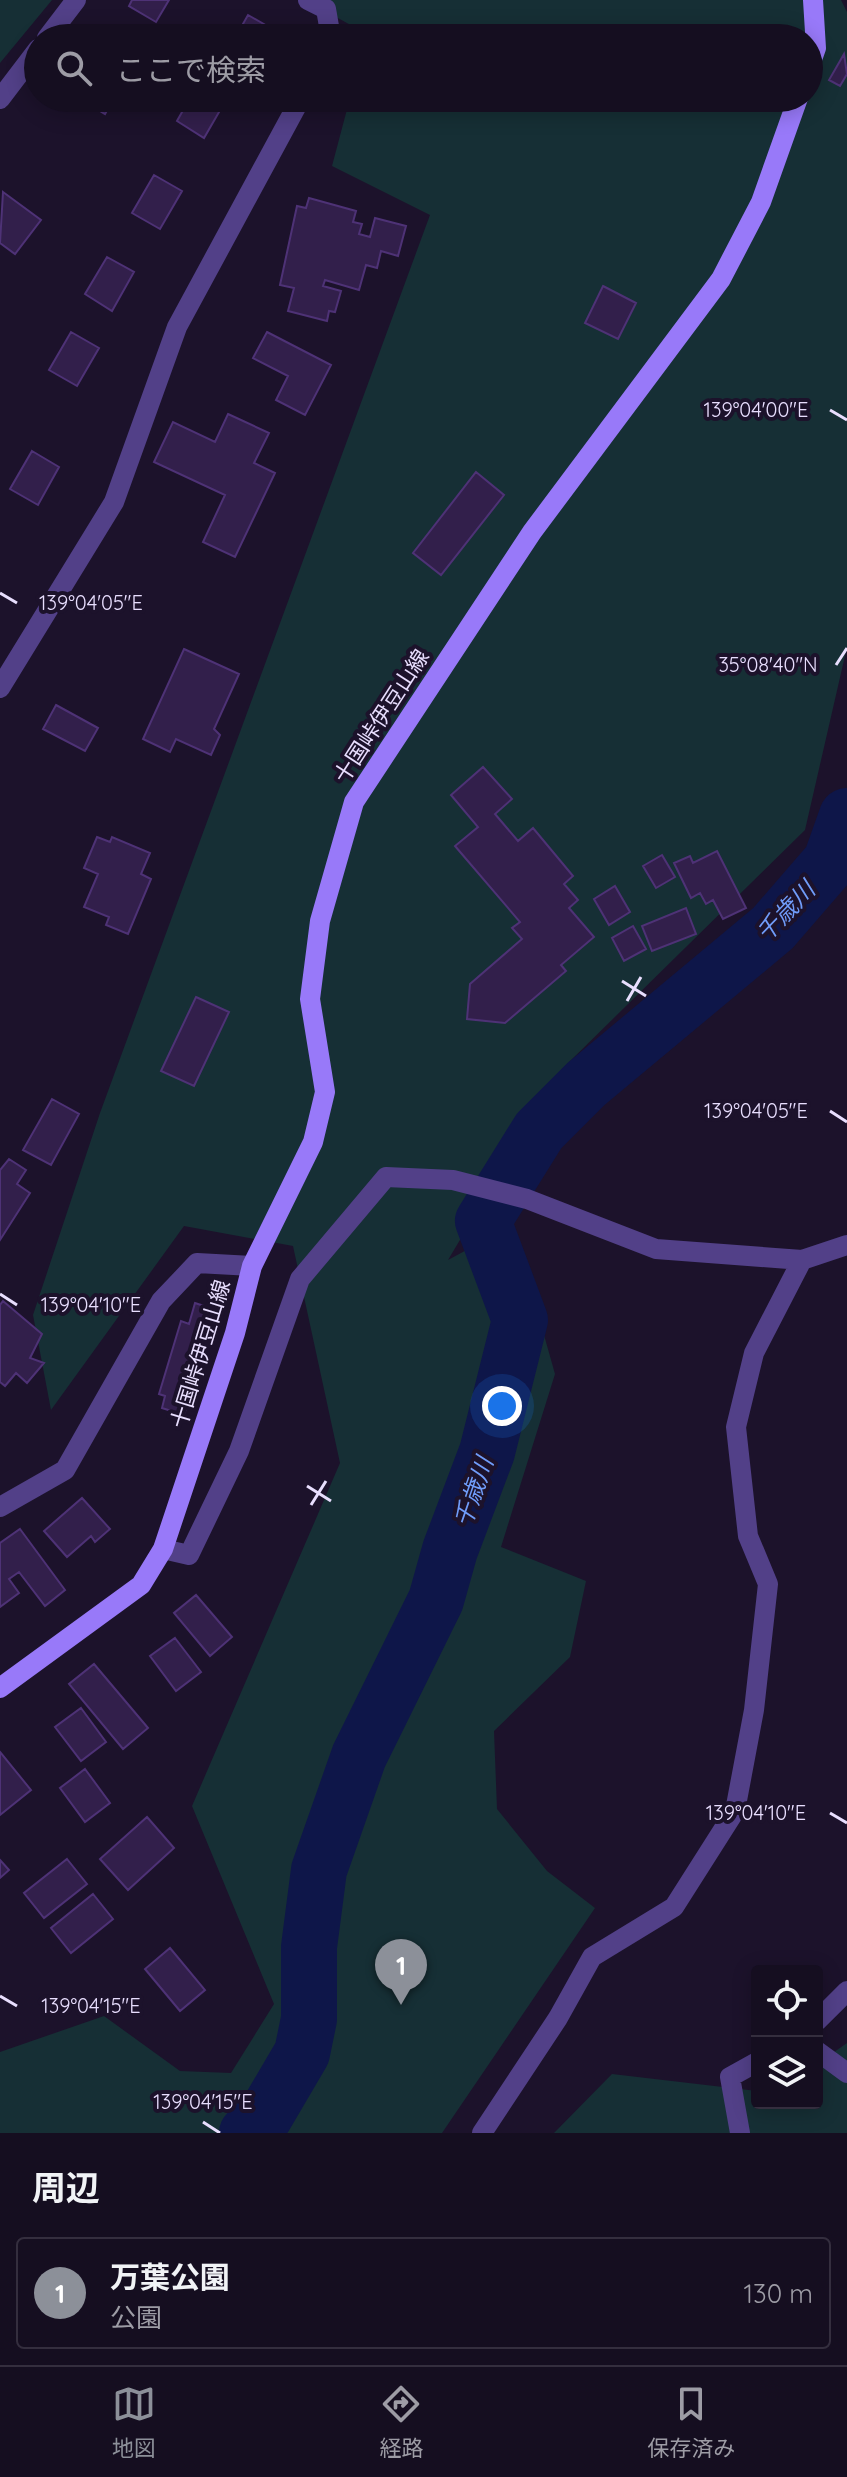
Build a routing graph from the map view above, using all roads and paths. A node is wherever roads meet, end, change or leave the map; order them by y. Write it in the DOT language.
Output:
graph roads {
  1 [pos="76,0"];
  2 [pos="308,0"];
  3 [pos="813,0"];
  4 [pos="58,24"];
  5 [pos="329,24"];
  6 [pos="814,24"];
  7 [pos="24,67"];
  8 [pos="0,99"];
  9 [pos="293,112"];
  10 [pos="793,112"];
  11 [pos="0,688"];
  12 [pos="847,1245"];
  13 [pos="802,1260"];
  14 [pos="252,1266"];
  15 [pos="0,1507"];
  16 [pos="163,1549"];
  17 [pos="0,1688"];
  18 [pos="847,1991"];
  19 [pos="823,2015"];
  20 [pos="823,2055"];
  21 [pos="751,2065"];
  22 [pos="847,2073"];
  23 [pos="482,2133"];
  24 [pos="740,2133"];
  1 -- 4 [label="street"];
  2 -- 5 [label="street"];
  3 -- 6 [label="main road"];
  7 -- 8 [label="street"];
  9 -- 11 [label="street"];
  10 -- 14 [label="main road, 十国峠伊豆山線"];
  12 -- 13 [label="street"];
  13 -- 16 [label="street"];
  13 -- 23 [label="street"];
  14 -- 15 [label="street"];
  14 -- 16 [label="main road, 十国峠伊豆山線"];
  16 -- 17 [label="main road, 十国峠伊豆山線"];
  18 -- 19 [label="street"];
  20 -- 22 [label="street"];
  21 -- 24 [label="street"];
}
